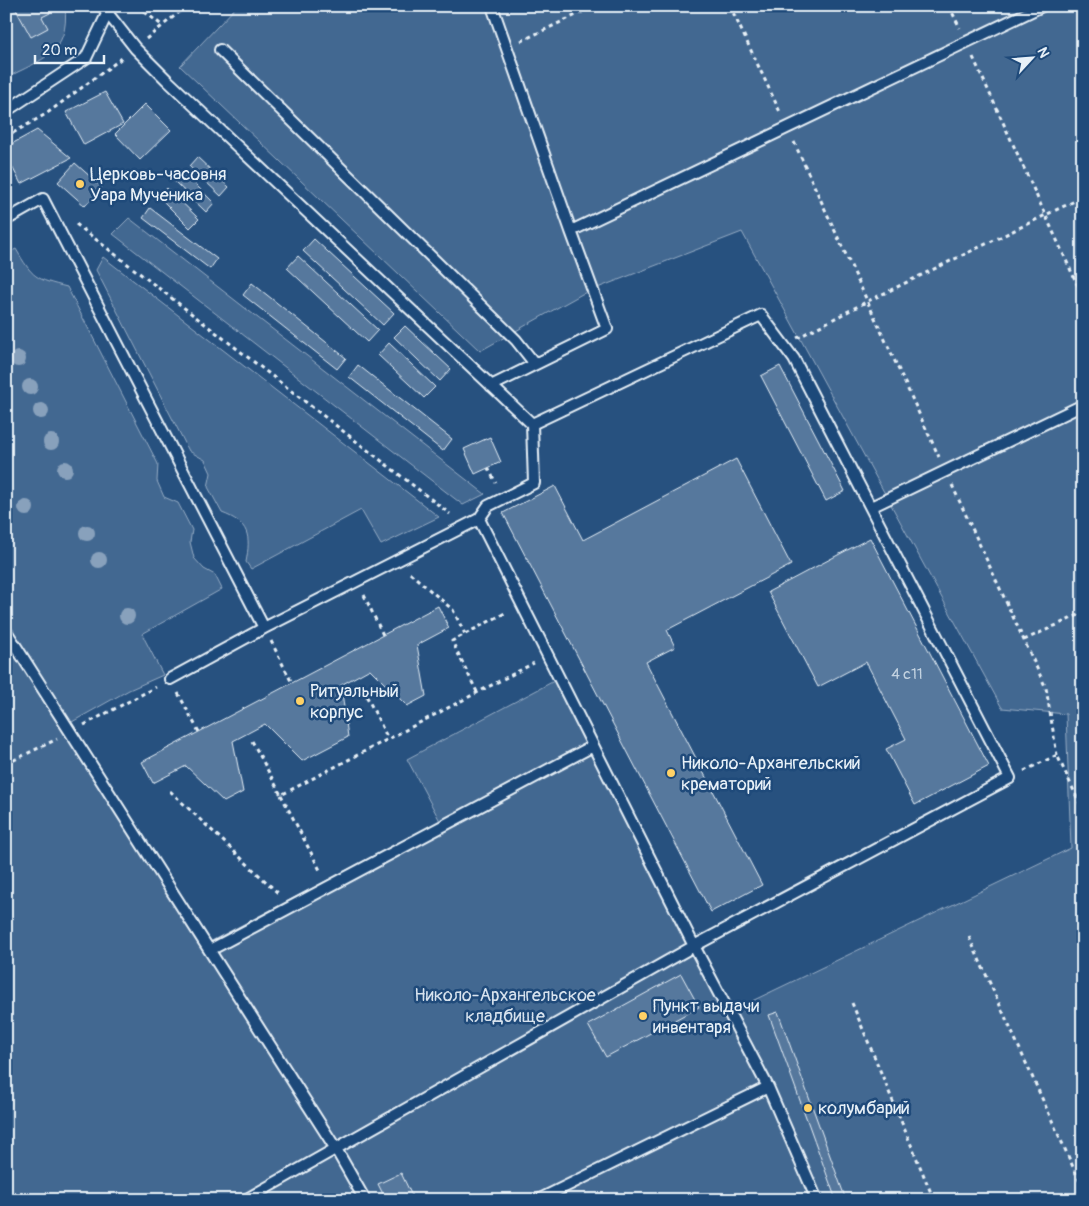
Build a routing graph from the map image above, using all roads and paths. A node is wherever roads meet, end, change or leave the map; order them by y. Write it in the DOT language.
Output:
graph roads {
  1 [pos="146,6"];
  2 [pos="187,6"];
  3 [pos="492,6"];
  4 [pos="595,6"];
  5 [pos="730,6"];
  6 [pos="950,6"];
  7 [pos="1042,6"];
  8 [pos="107,8"];
  9 [pos="163,26"];
  10 [pos="967,42"];
  11 [pos="506,47"];
  12 [pos="135,48"];
  13 [pos="220,50"];
  14 [pos="6,111"];
  15 [pos="788,128"];
  16 [pos="6,137"];
  17 [pos="1083,197"];
  18 [pos="1045,215"];
  19 [pos="6,220"];
  20 [pos="75,223"];
  21 [pos="571,231"];
  22 [pos="1083,297"];
  23 [pos="868,302"];
  24 [pos="784,345"];
  25 [pos="535,364"];
  26 [pos="491,386"];
  27 [pos="1083,405"];
  28 [pos="532,424"];
  29 [pos="488,468"];
  30 [pos="946,471"];
  31 [pos="494,479"];
  32 [pos="870,508"];
  33 [pos="479,519"];
  34 [pos="465,526"];
  35 [pos="396,561"];
  36 [pos="357,581"];
  37 [pos="522,604"];
  38 [pos="1083,612"];
  39 [pos="264,628"];
  40 [pos="6,631"];
  41 [pos="465,634"];
  42 [pos="383,635"];
  43 [pos="1024,640"];
  44 [pos="548,656"];
  45 [pos="170,679"];
  46 [pos="292,683"];
  47 [pos="363,689"];
  48 [pos="477,692"];
  49 [pos="71,732"];
  50 [pos="199,732"];
  51 [pos="388,739"];
  52 [pos="252,741"];
  53 [pos="593,746"];
  54 [pos="1057,755"];
  55 [pos="6,764"];
  56 [pos="1010,778"];
  57 [pos="170,791"];
  58 [pos="281,795"];
  59 [pos="1083,810"];
  60 [pos="328,887"];
  61 [pos="292,907"];
  62 [pos="969,937"];
  63 [pos="694,946"];
  64 [pos="210,950"];
  65 [pos="852,1003"];
  66 [pos="768,1087"];
  67 [pos="336,1149"];
  68 [pos="1083,1189"];
  69 [pos="246,1200"];
  70 [pos="365,1200"];
  71 [pos="538,1200"];
  72 [pos="816,1200"];
  73 [pos="934,1200"];
  1 -- 9 [label="path"];
  2 -- 9 [label="path"];
  3 -- 11 [label="lane"];
  4 -- 11 [label="path"];
  5 -- 15 [label="path"];
  6 -- 10 [label="path"];
  7 -- 10 [label="lane"];
  8 -- 12 [label="lane"];
  8 -- 14 [label="lane"];
  9 -- 12 [label="path"];
  10 -- 15 [label="lane"];
  10 -- 18 [label="path"];
  11 -- 21 [label="lane"];
  12 -- 16 [label="path"];
  12 -- 26 [label="lane"];
  13 -- 25 [label="lane"];
  15 -- 21 [label="lane"];
  15 -- 23 [label="path"];
  17 -- 18 [label="path"];
  18 -- 22 [label="path"];
  18 -- 23 [label="path"];
  19 -- 39 [label="lane"];
  20 -- 34 [label="path"];
  21 -- 25 [label="lane"];
  23 -- 24 [label="path"];
  23 -- 30 [label="path"];
  24 -- 28 [label="lane"];
  24 -- 32 [label="lane"];
  25 -- 26 [label="lane"];
  26 -- 28 [label="lane"];
  27 -- 30 [label="lane"];
  28 -- 33 [label="lane"];
  29 -- 31 [label="path"];
  30 -- 32 [label="lane"];
  30 -- 43 [label="path"];
  32 -- 56 [label="lane"];
  33 -- 34 [label="lane"];
  33 -- 37 [label="lane"];
  34 -- 35 [label="lane"];
  35 -- 36 [label="lane"];
  35 -- 41 [label="path"];
  36 -- 39 [label="lane"];
  36 -- 42 [label="path"];
  37 -- 41 [label="path"];
  37 -- 44 [label="lane"];
  38 -- 43 [label="path"];
  39 -- 45 [label="lane"];
  39 -- 46 [label="path"];
  40 -- 49 [label="lane"];
  41 -- 48 [label="path"];
  43 -- 54 [label="path"];
  44 -- 48 [label="path"];
  44 -- 53 [label="lane"];
  45 -- 49 [label="path"];
  45 -- 50 [label="path"];
  47 -- 51 [label="path"];
  48 -- 51 [label="path"];
  49 -- 55 [label="path"];
  49 -- 64 [label="lane"];
  51 -- 58 [label="path"];
  52 -- 58 [label="path"];
  53 -- 60 [label="lane"];
  53 -- 63 [label="lane"];
  54 -- 56 [label="path"];
  54 -- 59 [label="path"];
  56 -- 63 [label="lane"];
  57 -- 61 [label="path"];
  58 -- 60 [label="path"];
  60 -- 61 [label="lane"];
  61 -- 64 [label="lane"];
  62 -- 68 [label="path"];
  63 -- 66 [label="lane"];
  63 -- 67 [label="lane"];
  64 -- 67 [label="lane"];
  65 -- 73 [label="path"];
  66 -- 71 [label="lane"];
  66 -- 72 [label="lane"];
  67 -- 69 [label="lane"];
  67 -- 70 [label="lane"];
}
